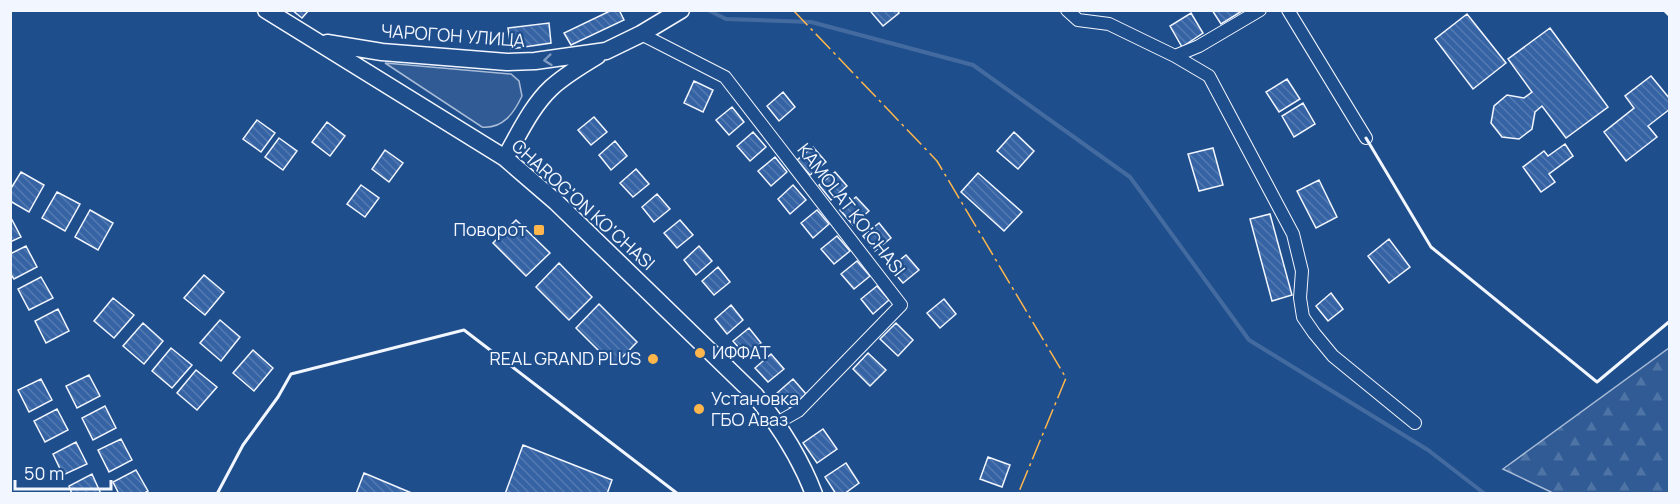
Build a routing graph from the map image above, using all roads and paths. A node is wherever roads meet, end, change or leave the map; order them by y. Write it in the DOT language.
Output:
graph roads {
  1 [pos="266,10"];
  2 [pos="1067,10"];
  3 [pos="1260,10"];
  4 [pos="1288,10"];
  5 [pos="680,11"];
  6 [pos="641,34"];
  7 [pos="320,42"];
  8 [pos="606,51"];
  9 [pos="1176,56"];
  10 [pos="1366,138"];
  11 [pos="505,158"];
  12 [pos="777,423"];
  13 [pos="1415,423"];
  14 [pos="814,494"];
  1 -- 7 [label="main road, CHAROG'ON KO'CHASI"];
  2 -- 9 [label="street"];
  3 -- 9 [label="street"];
  4 -- 10 [label="street"];
  5 -- 6 [label="main road, ЧАРОГОН УЛИЦА"];
  6 -- 8 [label="main road, ЧАРОГОН УЛИЦА"];
  6 -- 12 [label="street, KAMOLAT KO'CHASI"];
  8 -- 7 [label="main road, ЧАРОГОН УЛИЦА, one-way"];
  7 -- 11 [label="main road, CHAROG'ON KO'CHASI"];
  8 -- 11 [label="main road"];
  9 -- 13 [label="street"];
  11 -- 12 [label="main road, CHAROG'ON KO'CHASI"];
  12 -- 14 [label="main road, CHAROG'ON KO'CHASI"];
}
